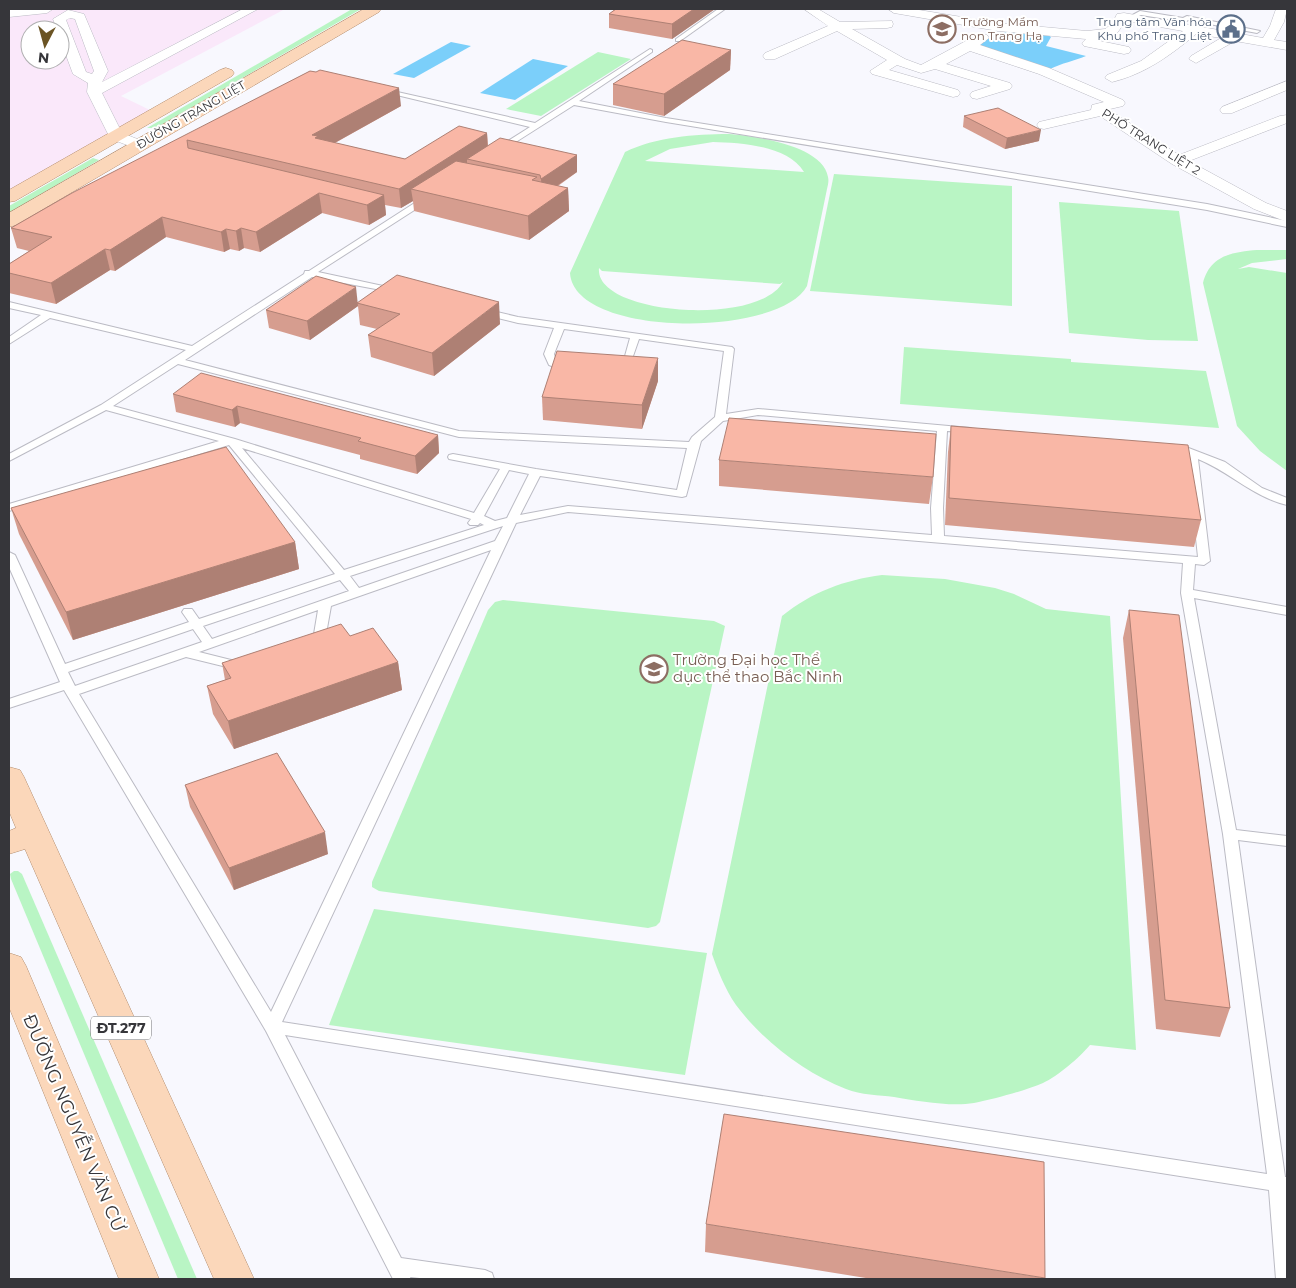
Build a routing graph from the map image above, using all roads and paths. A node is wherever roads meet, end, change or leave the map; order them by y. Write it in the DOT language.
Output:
graph roads {
  1 [pos="47,9"];
  2 [pos="252,9"];
  3 [pos="374,9"];
  4 [pos="722,9"];
  5 [pos="810,9"];
  6 [pos="894,9"];
  7 [pos="980,9"];
  8 [pos="1282,9"];
  9 [pos="68,11"];
  10 [pos="9,13"];
  11 [pos="1126,14"];
  12 [pos="969,22"];
  13 [pos="887,24"];
  14 [pos="1186,25"];
  15 [pos="838,26"];
  16 [pos="1004,28"];
  17 [pos="1257,31"];
  18 [pos="1103,34"];
  19 [pos="1233,36"];
  20 [pos="678,40"];
  21 [pos="1266,42"];
  22 [pos="970,46"];
  23 [pos="1287,46"];
  24 [pos="650,50"];
  25 [pos="1124,50"];
  26 [pos="770,56"];
  27 [pos="1196,60"];
  28 [pos="895,61"];
  29 [pos="244,63"];
  30 [pos="933,64"];
  31 [pos="1112,78"];
  32 [pos="1287,85"];
  33 [pos="94,87"];
  34 [pos="376,89"];
  35 [pos="952,92"];
  36 [pos="976,95"];
  37 [pos="571,102"];
  38 [pos="1227,110"];
  39 [pos="1104,112"];
  40 [pos="1285,119"];
  41 [pos="1044,125"];
  42 [pos="536,126"];
  43 [pos="116,136"];
  44 [pos="140,145"];
  45 [pos="489,157"];
  46 [pos="1177,160"];
  47 [pos="434,193"];
  48 [pos="9,197"];
  49 [pos="1287,217"];
  50 [pos="9,221"];
  51 [pos="1287,224"];
  52 [pos="308,273"];
  53 [pos="402,292"];
  54 [pos="9,305"];
  55 [pos="474,309"];
  56 [pos="48,315"];
  57 [pos="560,326"];
  58 [pos="635,336"];
  59 [pos="9,342"];
  60 [pos="192,349"];
  61 [pos="175,360"];
  62 [pos="608,368"];
  63 [pos="574,370"];
  64 [pos="104,407"];
  65 [pos="720,418"];
  66 [pos="942,428"];
  67 [pos="981,431"];
  68 [pos="230,441"];
  69 [pos="693,445"];
  70 [pos="1175,447"];
  71 [pos="1192,452"];
  72 [pos="11,453"];
  73 [pos="453,457"];
  74 [pos="506,466"];
  75 [pos="536,472"];
  76 [pos="1287,502"];
  77 [pos="9,508"];
  78 [pos="476,516"];
  79 [pos="513,520"];
  80 [pos="494,525"];
  81 [pos="470,532"];
  82 [pos="938,540"];
  83 [pos="500,543"];
  84 [pos="9,555"];
  85 [pos="1188,560"];
  86 [pos="341,576"];
  87 [pos="357,593"];
  88 [pos="1186,593"];
  89 [pos="325,606"];
  90 [pos="1287,611"];
  91 [pos="188,612"];
  92 [pos="196,624"];
  93 [pos="208,644"];
  94 [pos="183,652"];
  95 [pos="300,653"];
  96 [pos="253,667"];
  97 [pos="60,670"];
  98 [pos="69,688"];
  99 [pos="9,704"];
  100 [pos="9,777"];
  101 [pos="1230,834"];
  102 [pos="21,838"];
  103 [pos="1287,841"];
  104 [pos="9,966"];
  105 [pos="272,1027"];
  106 [pos="1282,1184"];
  107 [pos="399,1272"];
  108 [pos="139,1279"];
  109 [pos="234,1279"];
  110 [pos="485,1279"];
  111 [pos="1285,1279"];
  1 -- 10 [label="street"];
  2 -- 33 [label="street"];
  3 -- 44 [label="main road, ĐƯỜNG TRANG LIỆT"];
  4 -- 20 [label="lane"];
  5 -- 15 [label="street"];
  6 -- 12 [label="street"];
  7 -- 12 [label="street"];
  8 -- 21 [label="street"];
  9 -- 33 [label="street"];
  9 -- 33 [label="street"];
  11 -- 14 [label="street"];
  11 -- 18 [label="street"];
  12 -- 16 [label="street"];
  13 -- 15 [label="street"];
  14 -- 17 [label="lane"];
  14 -- 19 [label="street"];
  14 -- 31 [label="street"];
  15 -- 26 [label="street"];
  15 -- 28 [label="street"];
  16 -- 18 [label="street"];
  16 -- 22 [label="street"];
  18 -- 25 [label="street"];
  19 -- 21 [label="street"];
  19 -- 27 [label="street"];
  21 -- 23 [label="street"];
  22 -- 30 [label="street"];
  22 -- 39 [label="street, PHỐ TRANG LIỆT 2"];
  24 -- 37 [label="lane"];
  28 -- 30 [label="street"];
  28 -- 35 [label="street"];
  29 -- 43 [label="main road, ĐƯỜNG TRANG LIỆT"];
  30 -- 36 [label="street"];
  32 -- 38 [label="street"];
  33 -- 43 [label="street"];
  34 -- 42 [label="lane"];
  37 -- 42 [label="lane"];
  37 -- 51 [label="lane"];
  39 -- 41 [label="street"];
  39 -- 46 [label="street, PHỐ TRANG LIỆT 2"];
  40 -- 46 [label="street"];
  42 -- 45 [label="lane"];
  43 -- 44 [label="street"];
  43 -- 48 [label="main road, ĐƯỜNG TRANG LIỆT"];
  44 -- 50 [label="main road, ĐƯỜNG TRANG LIỆT"];
  46 -- 49 [label="street, PHỐ TRANG LIỆT 2"];
  47 -- 52 [label="lane"];
  52 -- 53 [label="lane"];
  52 -- 60 [label="lane"];
  54 -- 56 [label="lane"];
  55 -- 57 [label="lane"];
  56 -- 59 [label="lane"];
  56 -- 60 [label="lane"];
  57 -- 58 [label="lane"];
  57 -- 63 [label="lane"];
  58 -- 62 [label="lane"];
  58 -- 65 [label="lane"];
  60 -- 61 [label="lane"];
  61 -- 64 [label="lane"];
  61 -- 69 [label="lane"];
  64 -- 68 [label="lane"];
  64 -- 72 [label="lane"];
  65 -- 66 [label="lane"];
  65 -- 69 [label="lane"];
  66 -- 67 [label="lane"];
  66 -- 82 [label="lane"];
  68 -- 77 [label="lane"];
  68 -- 78 [label="lane"];
  68 -- 86 [label="lane"];
  69 -- 75 [label="lane"];
  70 -- 71 [label="lane"];
  71 -- 76 [label="lane"];
  71 -- 85 [label="lane"];
  73 -- 74 [label="lane"];
  74 -- 75 [label="lane"];
  74 -- 78 [label="lane"];
  75 -- 79 [label="lane"];
  78 -- 80 [label="lane"];
  78 -- 81 [label="lane"];
  79 -- 80 [label="lane"];
  79 -- 82 [label="lane"];
  79 -- 83 [label="lane"];
  80 -- 81 [label="lane"];
  81 -- 86 [label="lane"];
  82 -- 85 [label="lane"];
  83 -- 87 [label="lane"];
  83 -- 105 [label="lane"];
  84 -- 97 [label="lane"];
  85 -- 88 [label="lane"];
  86 -- 87 [label="lane"];
  86 -- 92 [label="lane"];
  87 -- 89 [label="lane"];
  88 -- 90 [label="lane"];
  88 -- 101 [label="lane"];
  89 -- 93 [label="lane"];
  89 -- 95 [label="lane"];
  91 -- 92 [label="lane"];
  92 -- 93 [label="lane"];
  92 -- 97 [label="lane"];
  93 -- 94 [label="lane"];
  94 -- 96 [label="lane"];
  94 -- 98 [label="lane"];
  97 -- 98 [label="lane"];
  98 -- 99 [label="lane"];
  98 -- 105 [label="lane"];
  100 -- 102 [label="main road, ĐT.277"];
  101 -- 103 [label="lane"];
  101 -- 106 [label="lane"];
  102 -- 109 [label="main road, ĐT.277"];
  104 -- 108 [label="main road, ĐƯỜNG NGUYỄN VĂN CỪ"];
  105 -- 106 [label="lane"];
  105 -- 107 [label="lane"];
  106 -- 111 [label="lane"];
  107 -- 110 [label="lane"];
}
